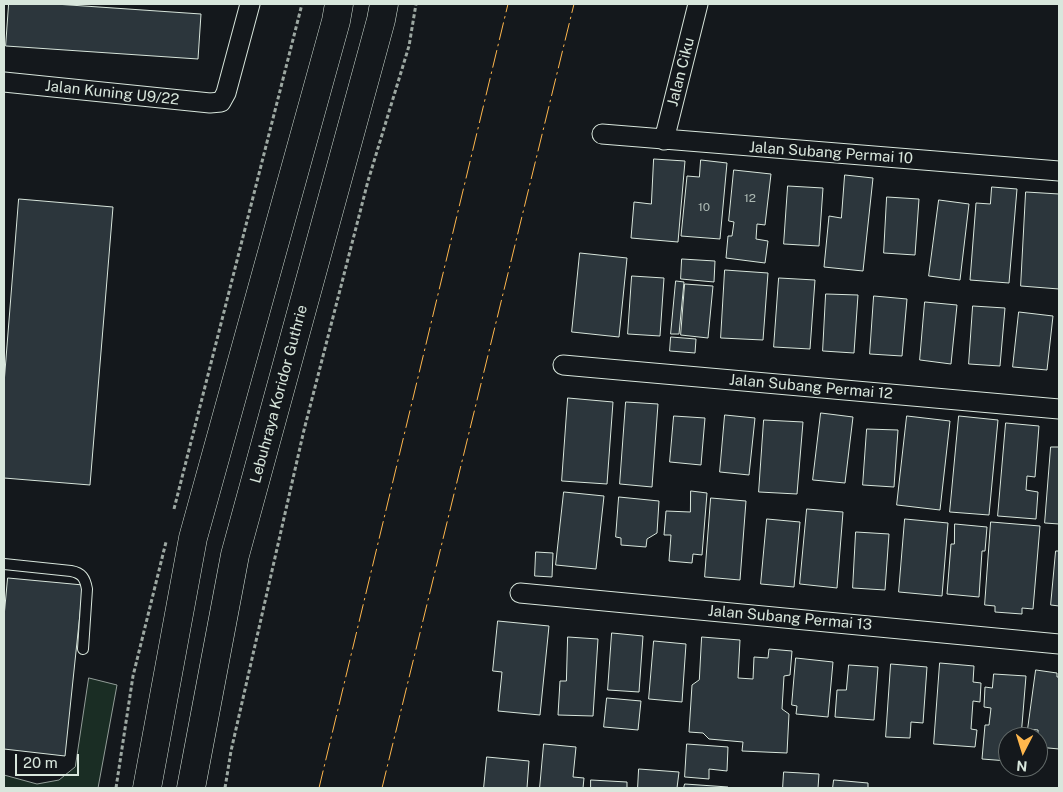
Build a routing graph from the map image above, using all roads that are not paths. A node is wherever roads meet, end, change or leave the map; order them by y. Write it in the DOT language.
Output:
graph roads {
  1 [pos="250,4"];
  2 [pos="339,4"];
  3 [pos="384,4"];
  4 [pos="698,4"];
  5 [pos="4,82"];
  6 [pos="602,134"];
  7 [pos="664,140"];
  8 [pos="1059,171"];
  9 [pos="563,365"];
  10 [pos="1059,409"];
  11 [pos="4,564"];
  12 [pos="520,593"];
  13 [pos="1059,644"];
  14 [pos="83,649"];
  15 [pos="147,788"];
  16 [pos="191,788"];
  1 -- 5 [label="street, Jalan Kuning U9/22"];
  2 -- 15 [label="highway"];
  3 -- 16 [label="highway, Lebuhraya Koridor Guthrie"];
  4 -- 7 [label="street, Jalan Ciku"];
  6 -- 7 [label="street, Jalan Subang Permai 10"];
  7 -- 8 [label="street, Jalan Subang Permai 10"];
  9 -- 10 [label="street, Jalan Subang Permai 12"];
  11 -- 14 [label="lane"];
  12 -- 13 [label="street, Jalan Subang Permai 13"];
}
